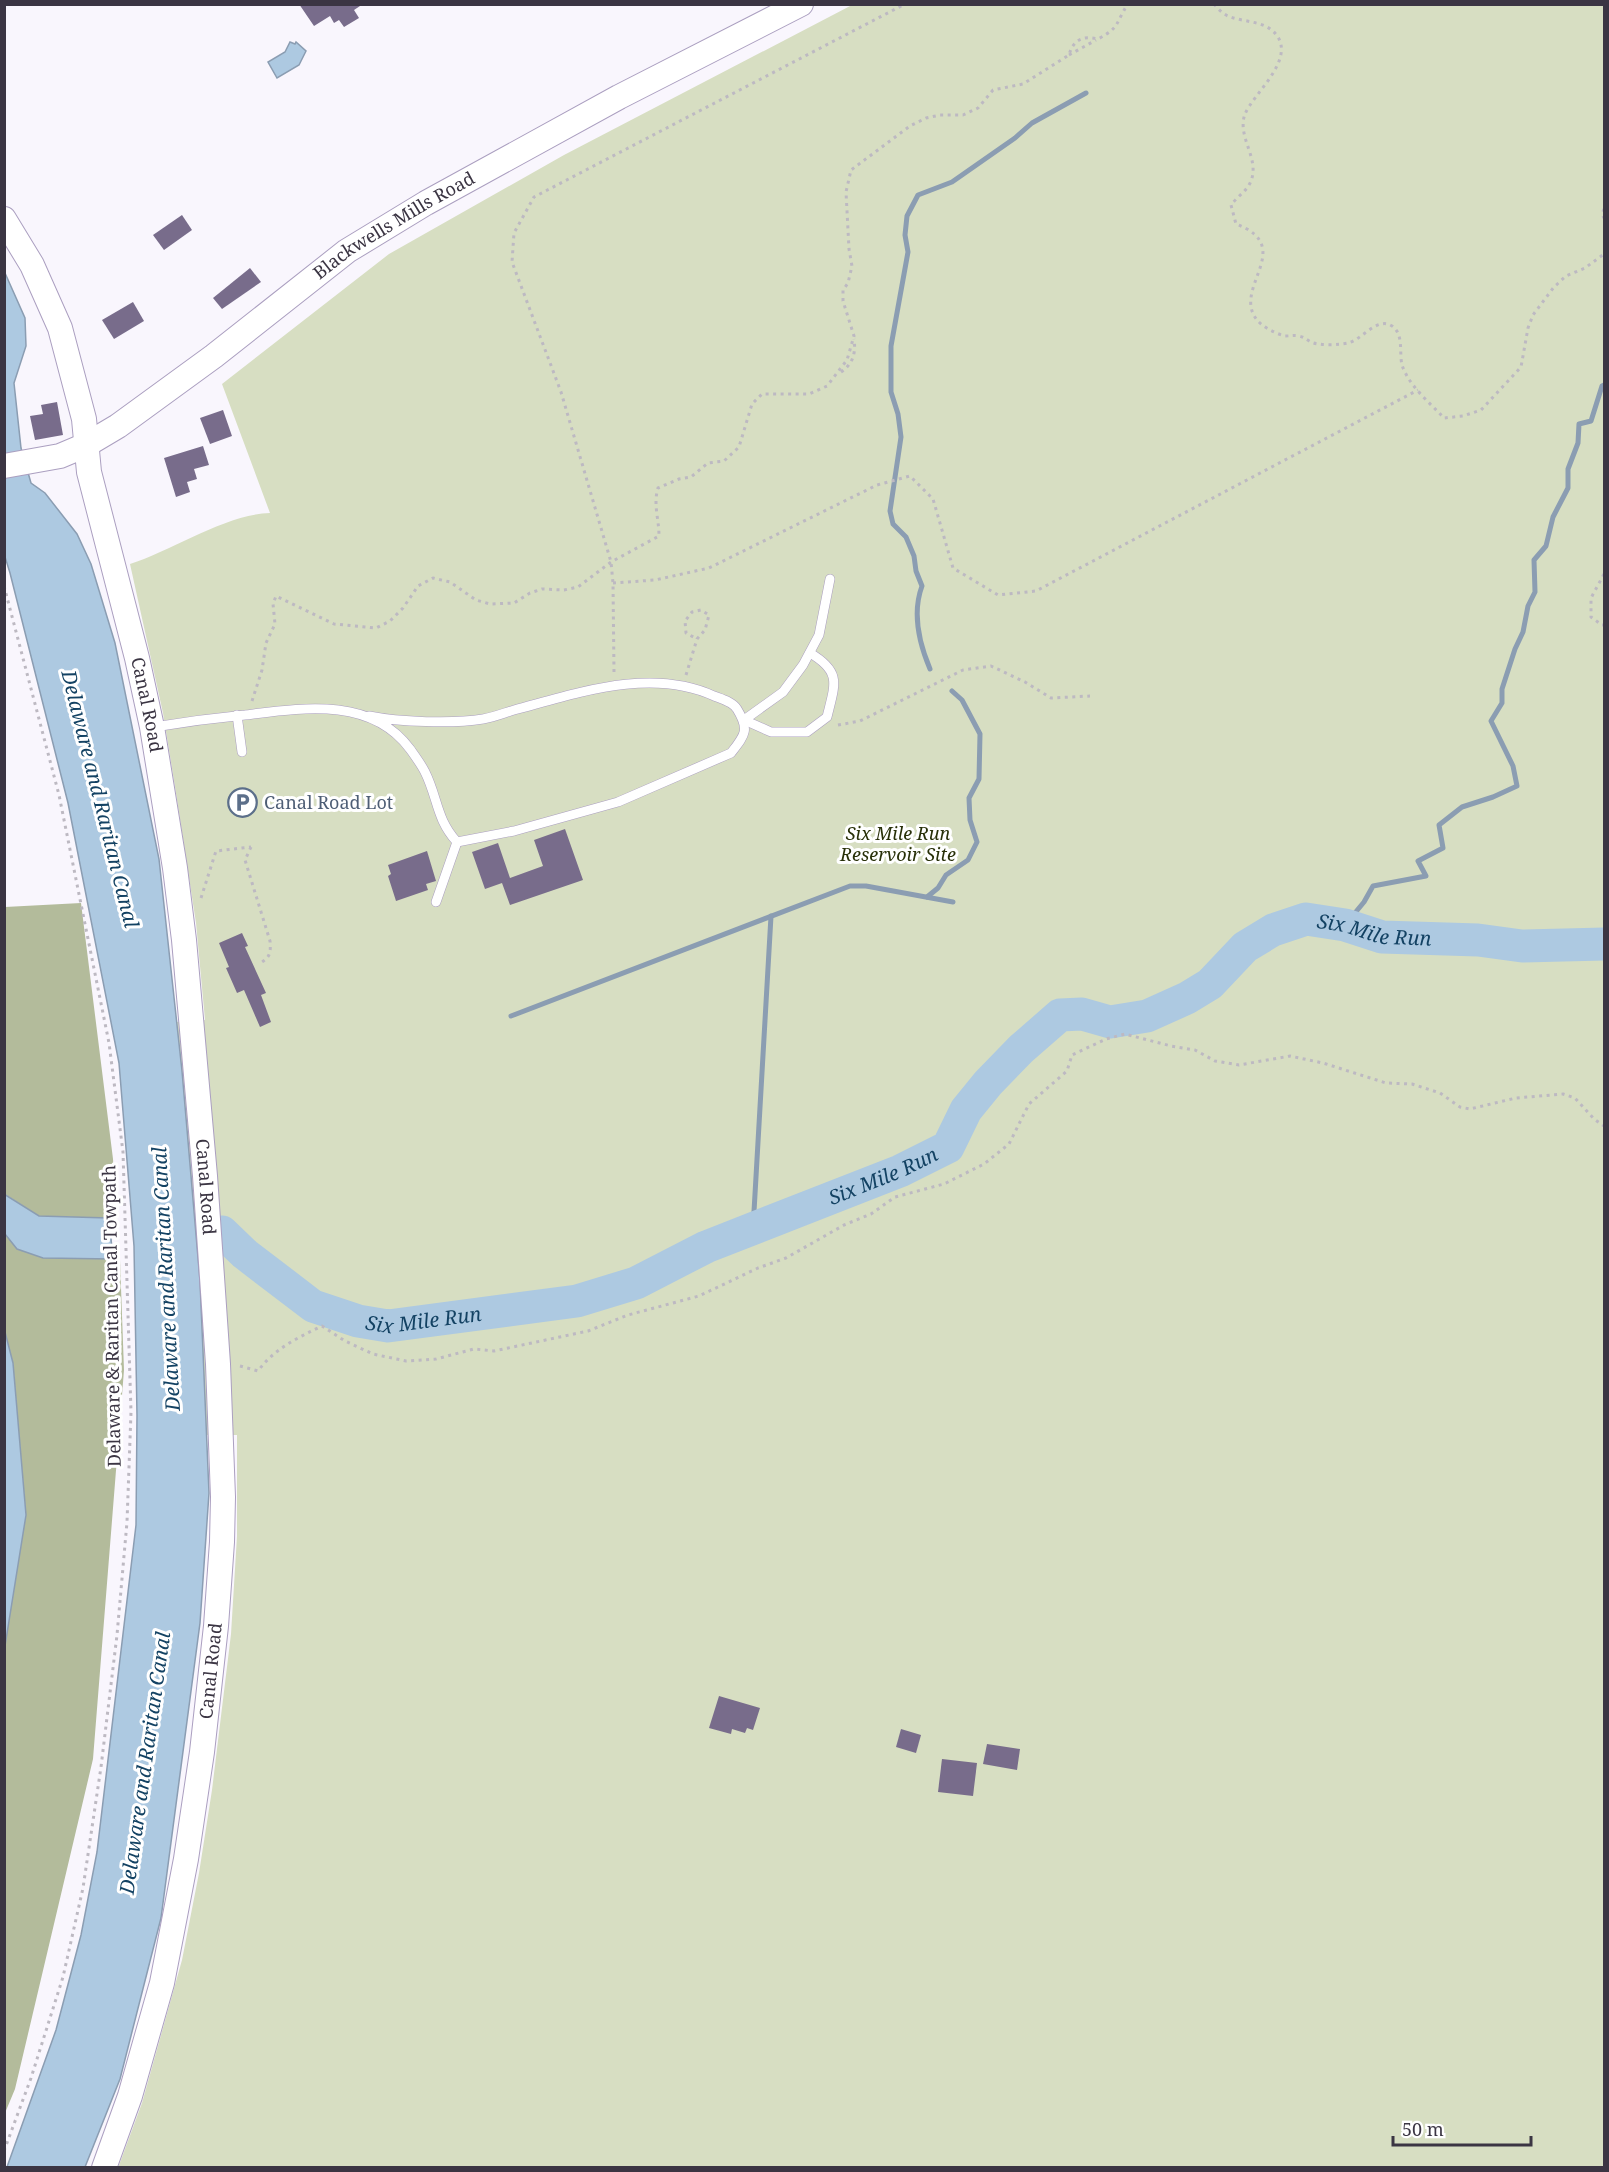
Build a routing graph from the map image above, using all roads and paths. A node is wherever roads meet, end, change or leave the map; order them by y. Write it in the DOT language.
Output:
graph roads {
  1 [pos="801,4"];
  2 [pos="905,4"];
  3 [pos="1128,4"];
  4 [pos="1214,4"];
  5 [pos="1098,39"];
  6 [pos="1069,55"];
  7 [pos="1605,209"];
  8 [pos="1605,218"];
  9 [pos="4,219"];
  10 [pos="1605,254"];
  11 [pos="1418,390"];
  12 [pos="86,445"];
  13 [pos="14,464"];
  14 [pos="611,562"];
  15 [pos="1605,574"];
  16 [pos="830,579"];
  17 [pos="613,583"];
  18 [pos="4,586"];
  19 [pos="1605,625"];
  20 [pos="697,639"];
  21 [pos="810,653"];
  22 [pos="684,685"];
  23 [pos="614,686"];
  24 [pos="1090,696"];
  25 [pos="248,714"];
  26 [pos="237,715"];
  27 [pos="369,716"];
  28 [pos="744,720"];
  29 [pos="152,727"];
  30 [pos="807,732"];
  31 [pos="242,752"];
  32 [pos="457,842"];
  33 [pos="436,902"];
  34 [pos="198,908"];
  35 [pos="259,964"];
  36 [pos="1605,1126"];
  37 [pos="218,1364"];
  38 [pos="4,2151"];
  39 [pos="104,2168"];
  1 -- 12 [label="street, Blackwells Mills Road"];
  2 -- 14 [label="path"];
  3 -- 5 [label="path"];
  4 -- 11 [label="path"];
  5 -- 6 [label="path"];
  5 -- 6 [label="path"];
  6 -- 14 [label="path"];
  7 -- 8 [label="path"];
  9 -- 12 [label="street, Canal Road"];
  10 -- 11 [label="path"];
  11 -- 17 [label="path"];
  12 -- 13 [label="street, Blackwells Mills Road"];
  12 -- 29 [label="street, Canal Road"];
  14 -- 17 [label="path"];
  14 -- 25 [label="path"];
  15 -- 19 [label="path"];
  16 -- 21 [label="lane"];
  17 -- 23 [label="path"];
  18 -- 38 [label="path, Delaware & Raritan Canal Towpath"];
  20 -- 20 [label="path"];
  20 -- 22 [label="path"];
  21 -- 28 [label="lane"];
  21 -- 30 [label="lane"];
  22 -- 23 [label="lane"];
  22 -- 28 [label="lane"];
  23 -- 27 [label="lane"];
  24 -- 30 [label="path"];
  25 -- 26 [label="lane"];
  25 -- 27 [label="lane"];
  26 -- 29 [label="lane"];
  26 -- 31 [label="lane"];
  27 -- 32 [label="lane"];
  28 -- 30 [label="lane"];
  28 -- 32 [label="lane"];
  29 -- 37 [label="street, Canal Road"];
  32 -- 33 [label="lane"];
  34 -- 35 [label="path"];
  36 -- 37 [label="path"];
  37 -- 39 [label="street, Canal Road"];
}
